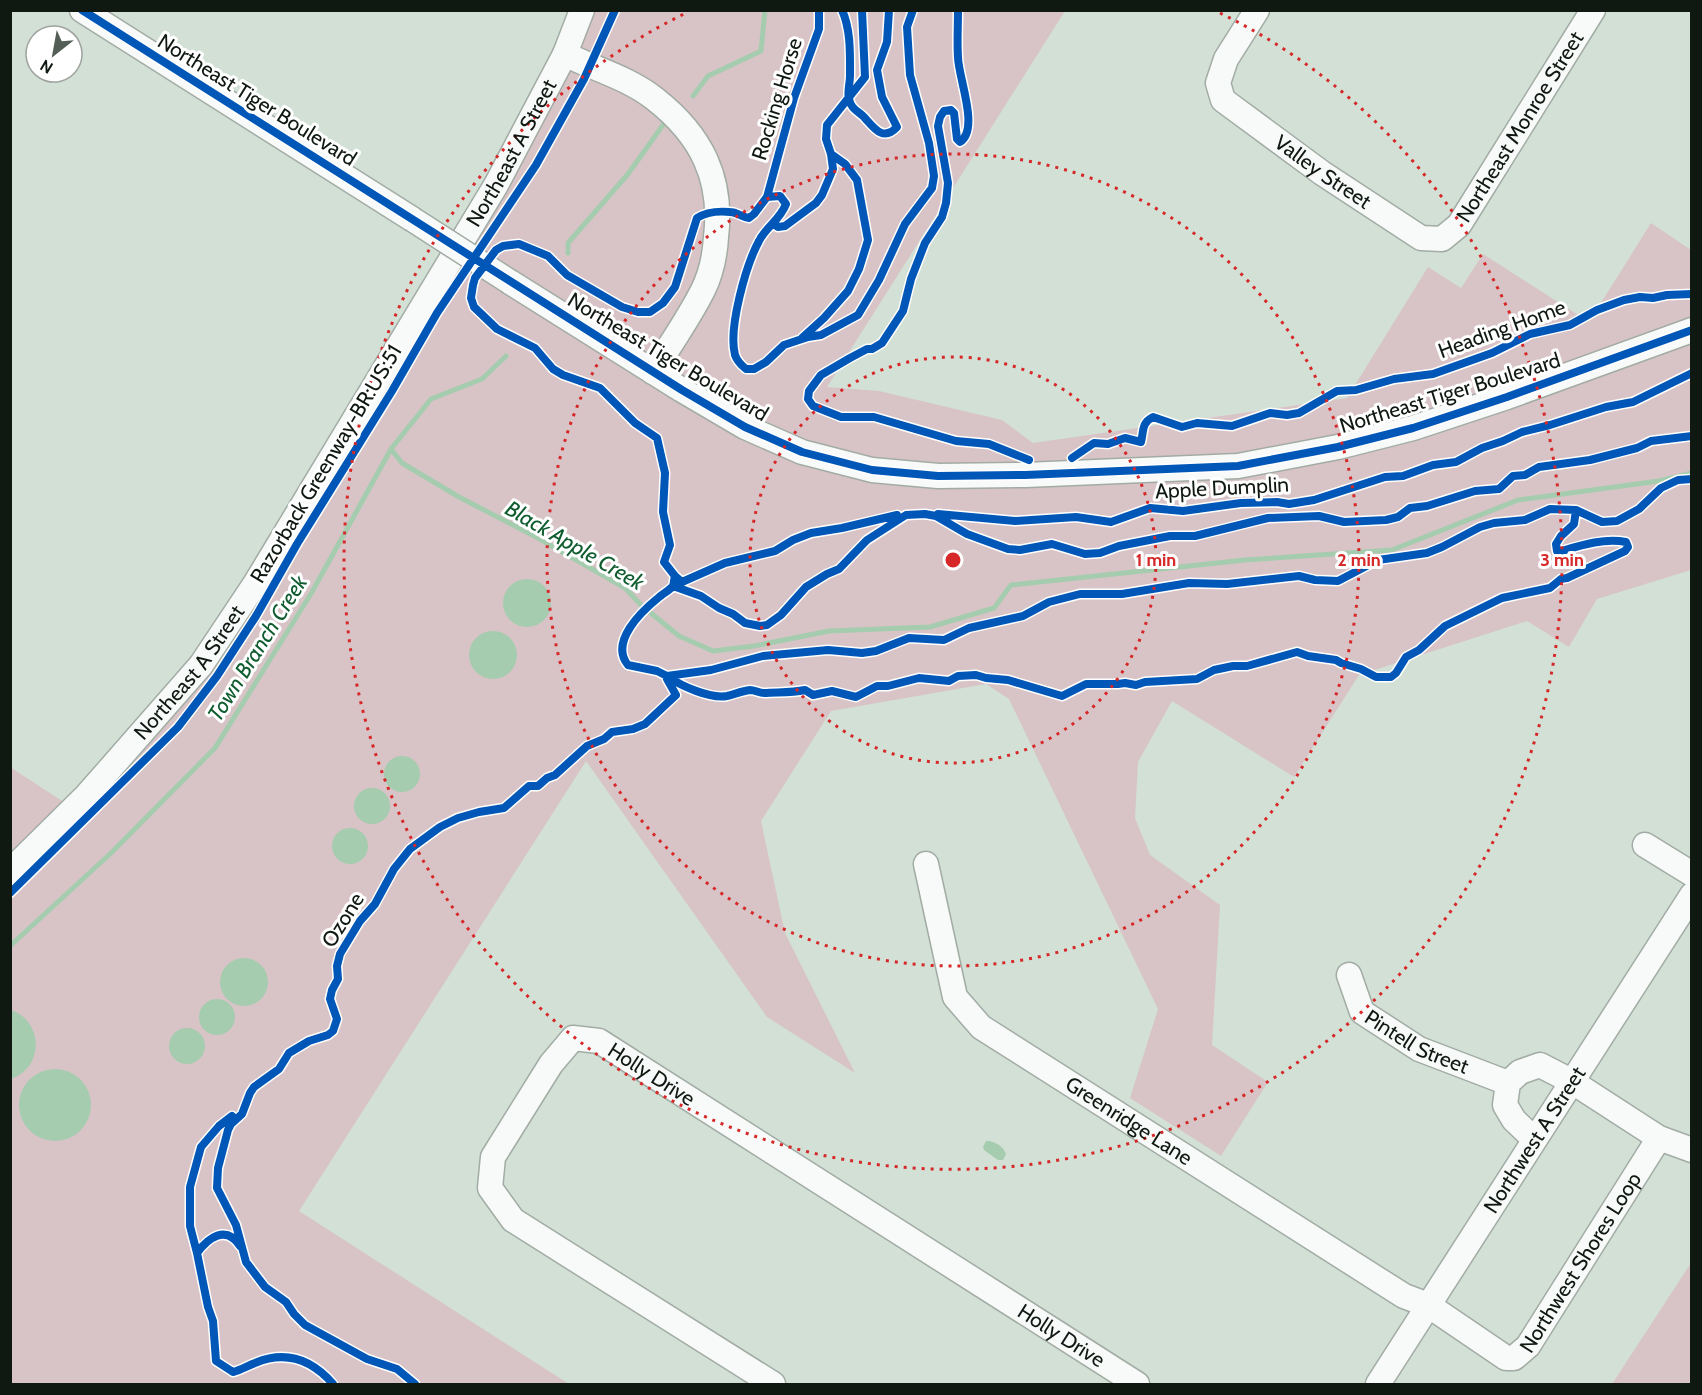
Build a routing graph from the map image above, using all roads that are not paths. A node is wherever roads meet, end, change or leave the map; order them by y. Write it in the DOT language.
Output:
graph roads {
  1 [pos="82,10"];
  2 [pos="582,10"];
  3 [pos="1257,10"];
  4 [pos="1593,10"];
  5 [pos="565,54"];
  6 [pos="1442,239"];
  7 [pos="1692,330"];
  8 [pos="653,372"];
  9 [pos="1645,845"];
  10 [pos="926,864"];
  11 [pos="10,871"];
  12 [pos="1692,874"];
  13 [pos="1692,895"];
  14 [pos="1349,975"];
  15 [pos="1571,1081"];
  16 [pos="1508,1083"];
  17 [pos="1659,1138"];
  18 [pos="1534,1139"];
  19 [pos="1692,1150"];
  20 [pos="1428,1305"];
  21 [pos="772,1384"];
  22 [pos="1137,1384"];
  23 [pos="1378,1384"];
  1 -- 8 [label="street, Northeast Tiger Boulevard, bridge"];
  2 -- 5 [label="street, Northeast A Street"];
  3 -- 6 [label="street, Valley Street"];
  4 -- 6 [label="street, Northeast Monroe Street"];
  5 -- 8 [label="street"];
  5 -- 11 [label="street, Northeast A Street"];
  7 -- 8 [label="street, Northeast Tiger Boulevard"];
  9 -- 12 [label="street"];
  10 -- 20 [label="street, Greenridge Lane"];
  13 -- 15 [label="street, Northwest A Street"];
  14 -- 16 [label="street, Pintell Street"];
  15 -- 16 [label="street"];
  15 -- 17 [label="street"];
  15 -- 18 [label="street, Northwest A Street"];
  16 -- 18 [label="street"];
  17 -- 19 [label="street"];
  17 -- 20 [label="street, Northwest Shores Loop"];
  18 -- 20 [label="street, Northwest A Street"];
  20 -- 23 [label="street, Northwest A Street"];
  21 -- 22 [label="street, Holly Drive"];
}
